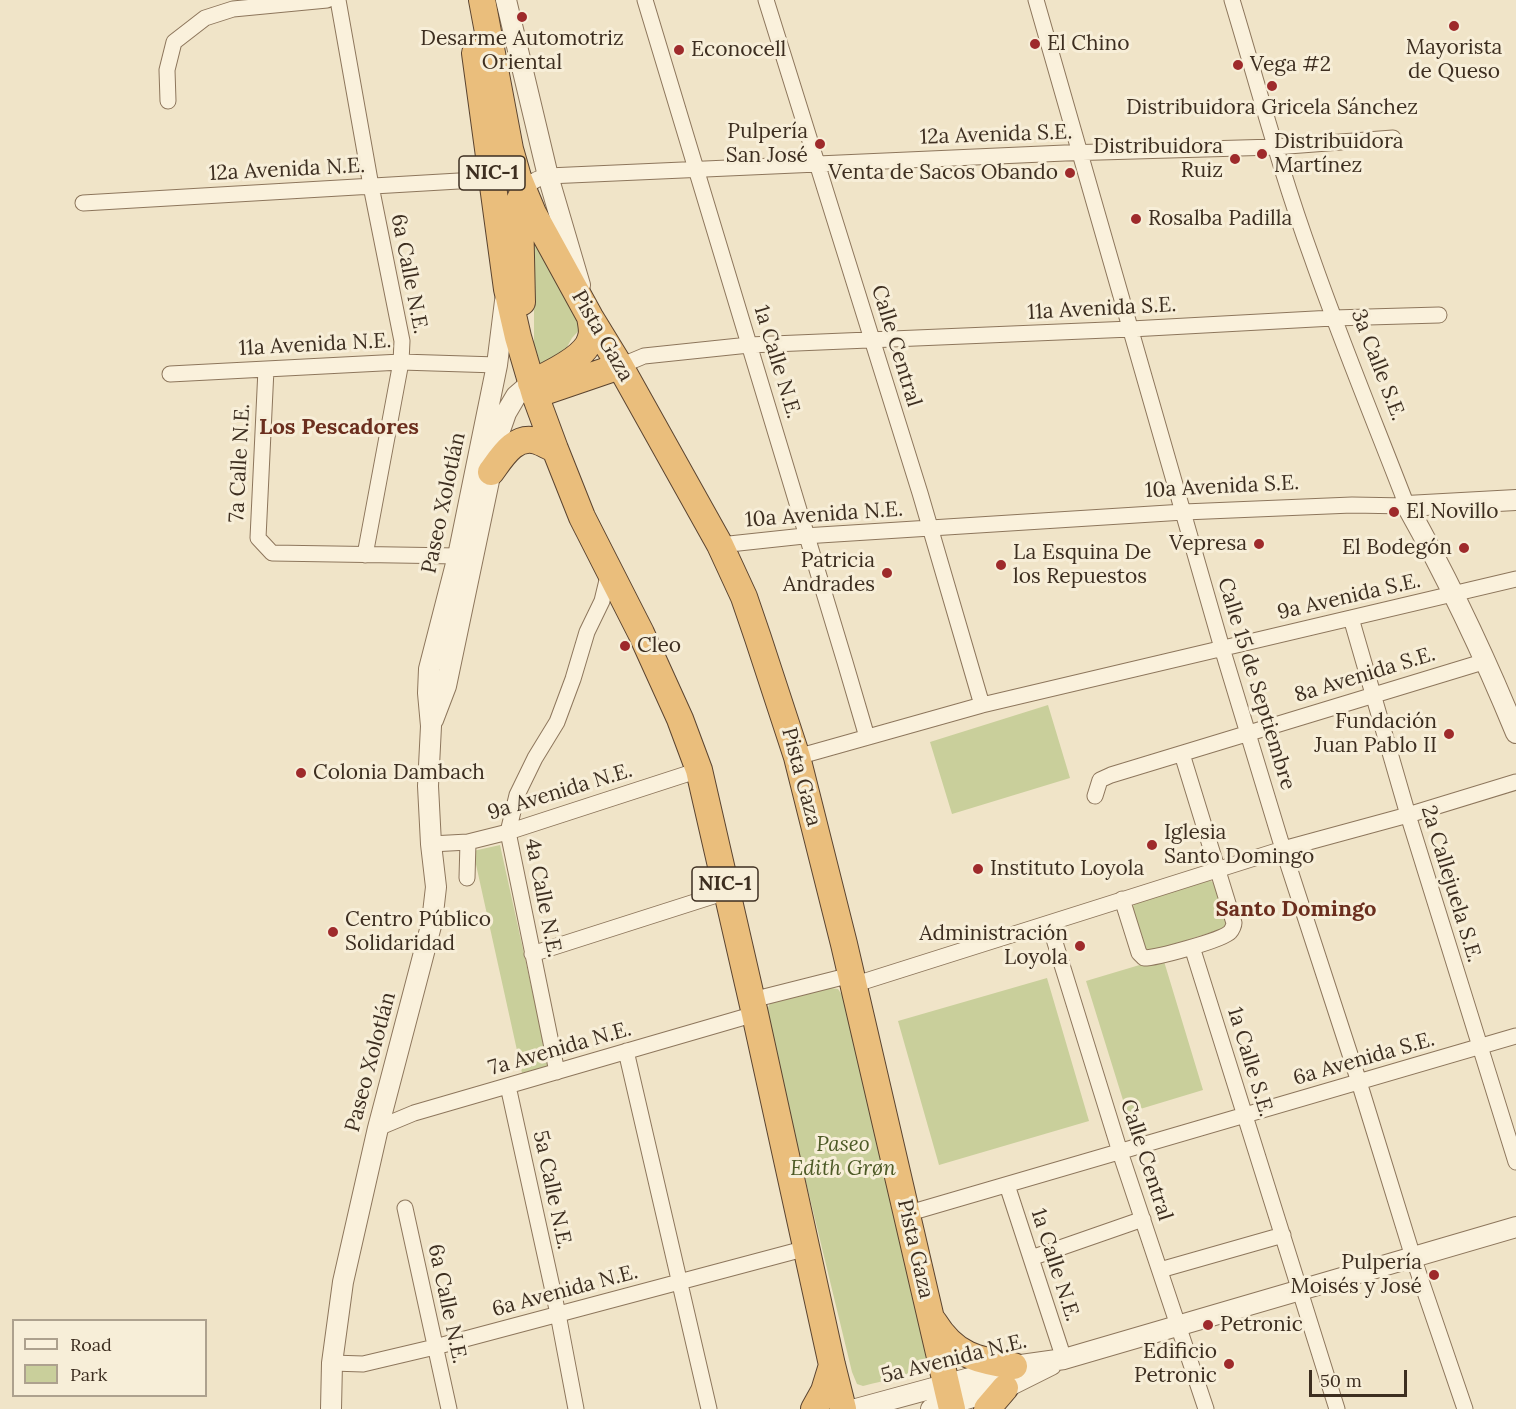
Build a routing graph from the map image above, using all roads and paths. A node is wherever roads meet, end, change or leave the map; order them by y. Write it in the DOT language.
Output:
graph roads {
  1 [pos="327,0"];
  2 [pos="338,0"];
  3 [pos="465,0"];
  4 [pos="482,0"];
  5 [pos="506,0"];
  6 [pos="645,0"];
  7 [pos="766,0"];
  8 [pos="1036,0"];
  9 [pos="1232,0"];
  10 [pos="168,101"];
  11 [pos="1393,138"];
  12 [pos="1275,147"];
  13 [pos="1080,153"];
  14 [pos="818,164"];
  15 [pos="697,169"];
  16 [pos="548,176"];
  17 [pos="493,179"];
  18 [pos="371,186"];
  19 [pos="524,192"];
  20 [pos="83,203"];
  21 [pos="507,289"];
  22 [pos="1439,315"];
  23 [pos="590,317"];
  24 [pos="1334,318"];
  25 [pos="1131,329"];
  26 [pos="873,339"];
  27 [pos="749,345"];
  28 [pos="524,359"];
  29 [pos="401,362"];
  30 [pos="497,365"];
  31 [pos="620,366"];
  32 [pos="266,369"];
  33 [pos="170,374"];
  34 [pos="533,389"];
  35 [pos="555,449"];
  36 [pos="491,471"];
  37 [pos="1516,500"];
  38 [pos="1407,506"];
  39 [pos="1184,512"];
  40 [pos="931,528"];
  41 [pos="808,536"];
  42 [pos="720,545"];
  43 [pos="364,555"];
  44 [pos="458,556"];
  45 [pos="609,572"];
  46 [pos="1516,579"];
  47 [pos="1453,594"];
  48 [pos="1351,618"];
  49 [pos="1221,648"];
  50 [pos="1486,661"];
  51 [pos="1373,694"];
  52 [pos="982,705"];
  53 [pos="431,726"];
  54 [pos="1248,733"];
  55 [pos="1516,733"];
  56 [pos="867,737"];
  57 [pos="1182,754"];
  58 [pos="797,757"];
  59 [pos="699,770"];
  60 [pos="1516,782"];
  61 [pos="1095,796"];
  62 [pos="1408,815"];
  63 [pos="508,832"];
  64 [pos="468,842"];
  65 [pos="431,844"];
  66 [pos="1283,849"];
  67 [pos="1217,870"];
  68 [pos="467,878"];
  69 [pos="726,892"];
  70 [pos="1122,899"];
  71 [pos="1049,923"];
  72 [pos="1192,947"];
  73 [pos="532,954"];
  74 [pos="852,980"];
  75 [pos="753,1007"];
  76 [pos="1516,1036"];
  77 [pos="1480,1047"];
  78 [pos="626,1051"];
  79 [pos="556,1072"];
  80 [pos="1359,1082"];
  81 [pos="508,1086"];
  82 [pos="1245,1115"];
  83 [pos="378,1128"];
  84 [pos="1120,1152"];
  85 [pos="1516,1162"];
  86 [pos="1007,1185"];
  87 [pos="405,1208"];
  88 [pos="906,1214"];
  89 [pos="1143,1219"];
  90 [pos="1516,1227"];
  91 [pos="1282,1235"];
  92 [pos="807,1248"];
  93 [pos="1413,1257"];
  94 [pos="1031,1258"];
  95 [pos="1160,1270"];
  96 [pos="680,1282"];
  97 [pos="1300,1289"];
  98 [pos="929,1311"];
  99 [pos="558,1314"];
  100 [pos="1178,1325"];
  101 [pos="435,1347"];
  102 [pos="1064,1359"];
  103 [pos="332,1363"];
  104 [pos="832,1365"];
  105 [pos="1010,1377"];
  106 [pos="945,1401"];
  107 [pos="331,1409"];
  108 [pos="449,1409"];
  109 [pos="576,1409"];
  110 [pos="709,1409"];
  111 [pos="814,1409"];
  112 [pos="843,1409"];
  113 [pos="856,1409"];
  114 [pos="987,1409"];
  115 [pos="1206,1409"];
  116 [pos="1337,1409"];
  117 [pos="1464,1409"];
  1 -- 10 [label="street"];
  2 -- 18 [label="street, 6a Calle N.E."];
  3 -- 17 [label="highway, NIC-1"];
  4 -- 19 [label="highway, NIC-1"];
  5 -- 16 [label="street"];
  6 -- 15 [label="street, 1a Calle N.E."];
  7 -- 14 [label="street, Calle Central"];
  8 -- 13 [label="street, Calle 15 de Septiembre"];
  9 -- 12 [label="street, 3a Calle S.E."];
  11 -- 12 [label="street, 12a Avenida S.E."];
  12 -- 13 [label="street, 12a Avenida S.E."];
  12 -- 24 [label="street, 3a Calle S.E."];
  13 -- 14 [label="street, 12a Avenida S.E."];
  13 -- 25 [label="street, Calle 15 de Septiembre"];
  14 -- 15 [label="street"];
  14 -- 26 [label="street, Calle Central"];
  15 -- 16 [label="street"];
  15 -- 27 [label="street, 1a Calle N.E."];
  16 -- 19 [label="street"];
  16 -- 23 [label="street"];
  17 -- 18 [label="street, 12a Avenida N.E."];
  17 -- 21 [label="highway, NIC-1"];
  18 -- 20 [label="street, 12a Avenida N.E."];
  18 -- 29 [label="street, 6a Calle N.E."];
  19 -- 23 [label="highway, Pista Gaza / NIC-1"];
  19 -- 28 [label="highway"];
  21 -- 28 [label="highway, NIC-1"];
  21 -- 30 [label="street, Paseo Xolotlán"];
  22 -- 24 [label="street"];
  23 -- 31 [label="highway, Pista Gaza / NIC-1"];
  23 -- 34 [label="highway"];
  24 -- 25 [label="street, 11a Avenida S.E."];
  24 -- 38 [label="street, 3a Calle S.E."];
  25 -- 26 [label="street, 11a Avenida S.E."];
  25 -- 39 [label="street, Calle 15 de Septiembre"];
  26 -- 27 [label="street"];
  26 -- 40 [label="street, Calle Central"];
  27 -- 31 [label="street"];
  27 -- 41 [label="street, 1a Calle N.E."];
  28 -- 34 [label="highway, NIC-1"];
  29 -- 30 [label="street, 11a Avenida N.E."];
  29 -- 32 [label="street, 11a Avenida N.E."];
  29 -- 43 [label="street, 6a Calle N.E."];
  30 -- 44 [label="street, Paseo Xolotlán"];
  31 -- 34 [label="highway"];
  31 -- 42 [label="highway, Pista Gaza / NIC-1"];
  32 -- 33 [label="street, 11a Avenida N.E."];
  32 -- 43 [label="street, 7a Calle N.E."];
  34 -- 35 [label="highway, NIC-1"];
  34 -- 36 [label="street, Paseo Xolotlán"];
  35 -- 36 [label="highway"];
  35 -- 45 [label="highway, NIC-1"];
  36 -- 53 [label="street, Paseo Xolotlán"];
  37 -- 38 [label="street, 10a Avenida S.E."];
  38 -- 39 [label="street, 10a Avenida S.E."];
  38 -- 47 [label="street, 3a Calle S.E."];
  39 -- 40 [label="street, 10a Avenida S.E."];
  39 -- 49 [label="street, Calle 15 de Septiembre"];
  40 -- 41 [label="street, 10a Avenida N.E."];
  40 -- 52 [label="street, Calle Central"];
  41 -- 42 [label="street, 10a Avenida N.E."];
  41 -- 56 [label="street, 1a Calle N.E."];
  42 -- 58 [label="highway, Pista Gaza / NIC-1"];
  43 -- 44 [label="street"];
  44 -- 53 [label="street, Paseo Xolotlán"];
  45 -- 59 [label="highway, NIC-1"];
  45 -- 63 [label="street, 4a Calle N.E."];
  46 -- 47 [label="street, 9a Avenida S.E."];
  47 -- 48 [label="street, 9a Avenida S.E."];
  47 -- 50 [label="street, 3a Calle S.E."];
  48 -- 49 [label="street, 9a Avenida S.E."];
  48 -- 51 [label="street, 2a Callejuela S.E."];
  49 -- 52 [label="street, 9a Avenida S.E."];
  49 -- 54 [label="street, Calle 15 de Septiembre"];
  50 -- 51 [label="street, 8a Avenida S.E."];
  50 -- 55 [label="street, 3a Calle S.E."];
  51 -- 54 [label="street, 8a Avenida S.E."];
  51 -- 62 [label="street, 2a Callejuela S.E."];
  52 -- 56 [label="street"];
  53 -- 65 [label="street, Paseo Xolotlán"];
  54 -- 57 [label="street, 8a Avenida S.E."];
  54 -- 66 [label="street, Calle 15 de Septiembre"];
  56 -- 58 [label="street"];
  57 -- 61 [label="street, 8a Avenida S.E."];
  57 -- 67 [label="street"];
  58 -- 74 [label="highway, Pista Gaza / NIC-1"];
  59 -- 63 [label="street, 9a Avenida N.E."];
  59 -- 69 [label="highway, NIC-1"];
  60 -- 62 [label="street"];
  62 -- 66 [label="street"];
  62 -- 77 [label="street, 2a Callejuela S.E."];
  63 -- 64 [label="street, 9a Avenida N.E."];
  63 -- 73 [label="street, 4a Calle N.E."];
  64 -- 65 [label="street, 9a Avenida N.E."];
  64 -- 68 [label="street"];
  65 -- 83 [label="street, Paseo Xolotlán"];
  66 -- 67 [label="street"];
  66 -- 80 [label="street, Calle 15 de Septiembre"];
  67 -- 70 [label="street"];
  67 -- 72 [label="street"];
  69 -- 73 [label="street"];
  69 -- 75 [label="highway, NIC-1"];
  70 -- 71 [label="street"];
  70 -- 72 [label="street"];
  71 -- 74 [label="street, 7a Avenida N.E."];
  71 -- 84 [label="street, Calle Central"];
  72 -- 82 [label="street, 1a Calle S.E."];
  73 -- 79 [label="street, 4a Calle N.E."];
  74 -- 75 [label="street, 7a Avenida N.E."];
  74 -- 88 [label="highway, Pista Gaza / NIC-1"];
  75 -- 78 [label="street, 7a Avenida N.E."];
  75 -- 92 [label="highway, NIC-1"];
  76 -- 77 [label="street, 6a Avenida S.E."];
  77 -- 80 [label="street, 6a Avenida S.E."];
  77 -- 85 [label="street, 2a Callejuela S.E."];
  78 -- 79 [label="street, 7a Avenida N.E."];
  78 -- 96 [label="street"];
  79 -- 81 [label="street, 7a Avenida N.E."];
  80 -- 82 [label="street, 6a Avenida S.E."];
  80 -- 93 [label="street, Calle 15 de Septiembre"];
  81 -- 83 [label="street, 7a Avenida N.E."];
  81 -- 99 [label="street, 5a Calle N.E."];
  82 -- 84 [label="street, 6a Avenida S.E."];
  82 -- 91 [label="street, 1a Calle S.E."];
  83 -- 103 [label="street, Paseo Xolotlán"];
  84 -- 86 [label="street"];
  84 -- 89 [label="street, Calle Central"];
  86 -- 88 [label="street"];
  86 -- 94 [label="street, 1a Calle N.E."];
  87 -- 101 [label="street, 6a Calle N.E."];
  88 -- 98 [label="highway, Pista Gaza / NIC-1"];
  89 -- 94 [label="street"];
  89 -- 95 [label="street, Calle Central"];
  90 -- 93 [label="street, 5a Avenida N.E."];
  91 -- 95 [label="street"];
  91 -- 97 [label="street, 1a Calle S.E."];
  92 -- 96 [label="street, 6a Avenida N.E."];
  92 -- 104 [label="highway, NIC-1"];
  93 -- 97 [label="street, 5a Avenida N.E."];
  93 -- 117 [label="street, Calle 15 de Septiembre"];
  94 -- 102 [label="street, 1a Calle N.E."];
  95 -- 100 [label="street, Calle Central"];
  96 -- 99 [label="street, 6a Avenida N.E."];
  96 -- 110 [label="street"];
  97 -- 100 [label="street, 5a Avenida N.E."];
  97 -- 116 [label="street, 1a Calle S.E."];
  98 -- 105 [label="highway"];
  98 -- 106 [label="highway, Pista Gaza / NIC-1"];
  99 -- 101 [label="street, 6a Avenida N.E."];
  99 -- 109 [label="street, 5a Calle N.E."];
  100 -- 102 [label="street, 5a Avenida N.E."];
  100 -- 115 [label="street, Calle Central"];
  101 -- 103 [label="street, 6a Avenida N.E."];
  101 -- 108 [label="street, 6a Calle N.E."];
  102 -- 105 [label="street, 5a Avenida N.E."];
  103 -- 107 [label="street, Paseo Xolotlán"];
  104 -- 111 [label="highway"];
  104 -- 112 [label="highway, NIC-1"];
  105 -- 106 [label="street, 5a Avenida N.E."];
  105 -- 114 [label="highway"];
  106 -- 113 [label="street, 5a Avenida N.E."];
}
